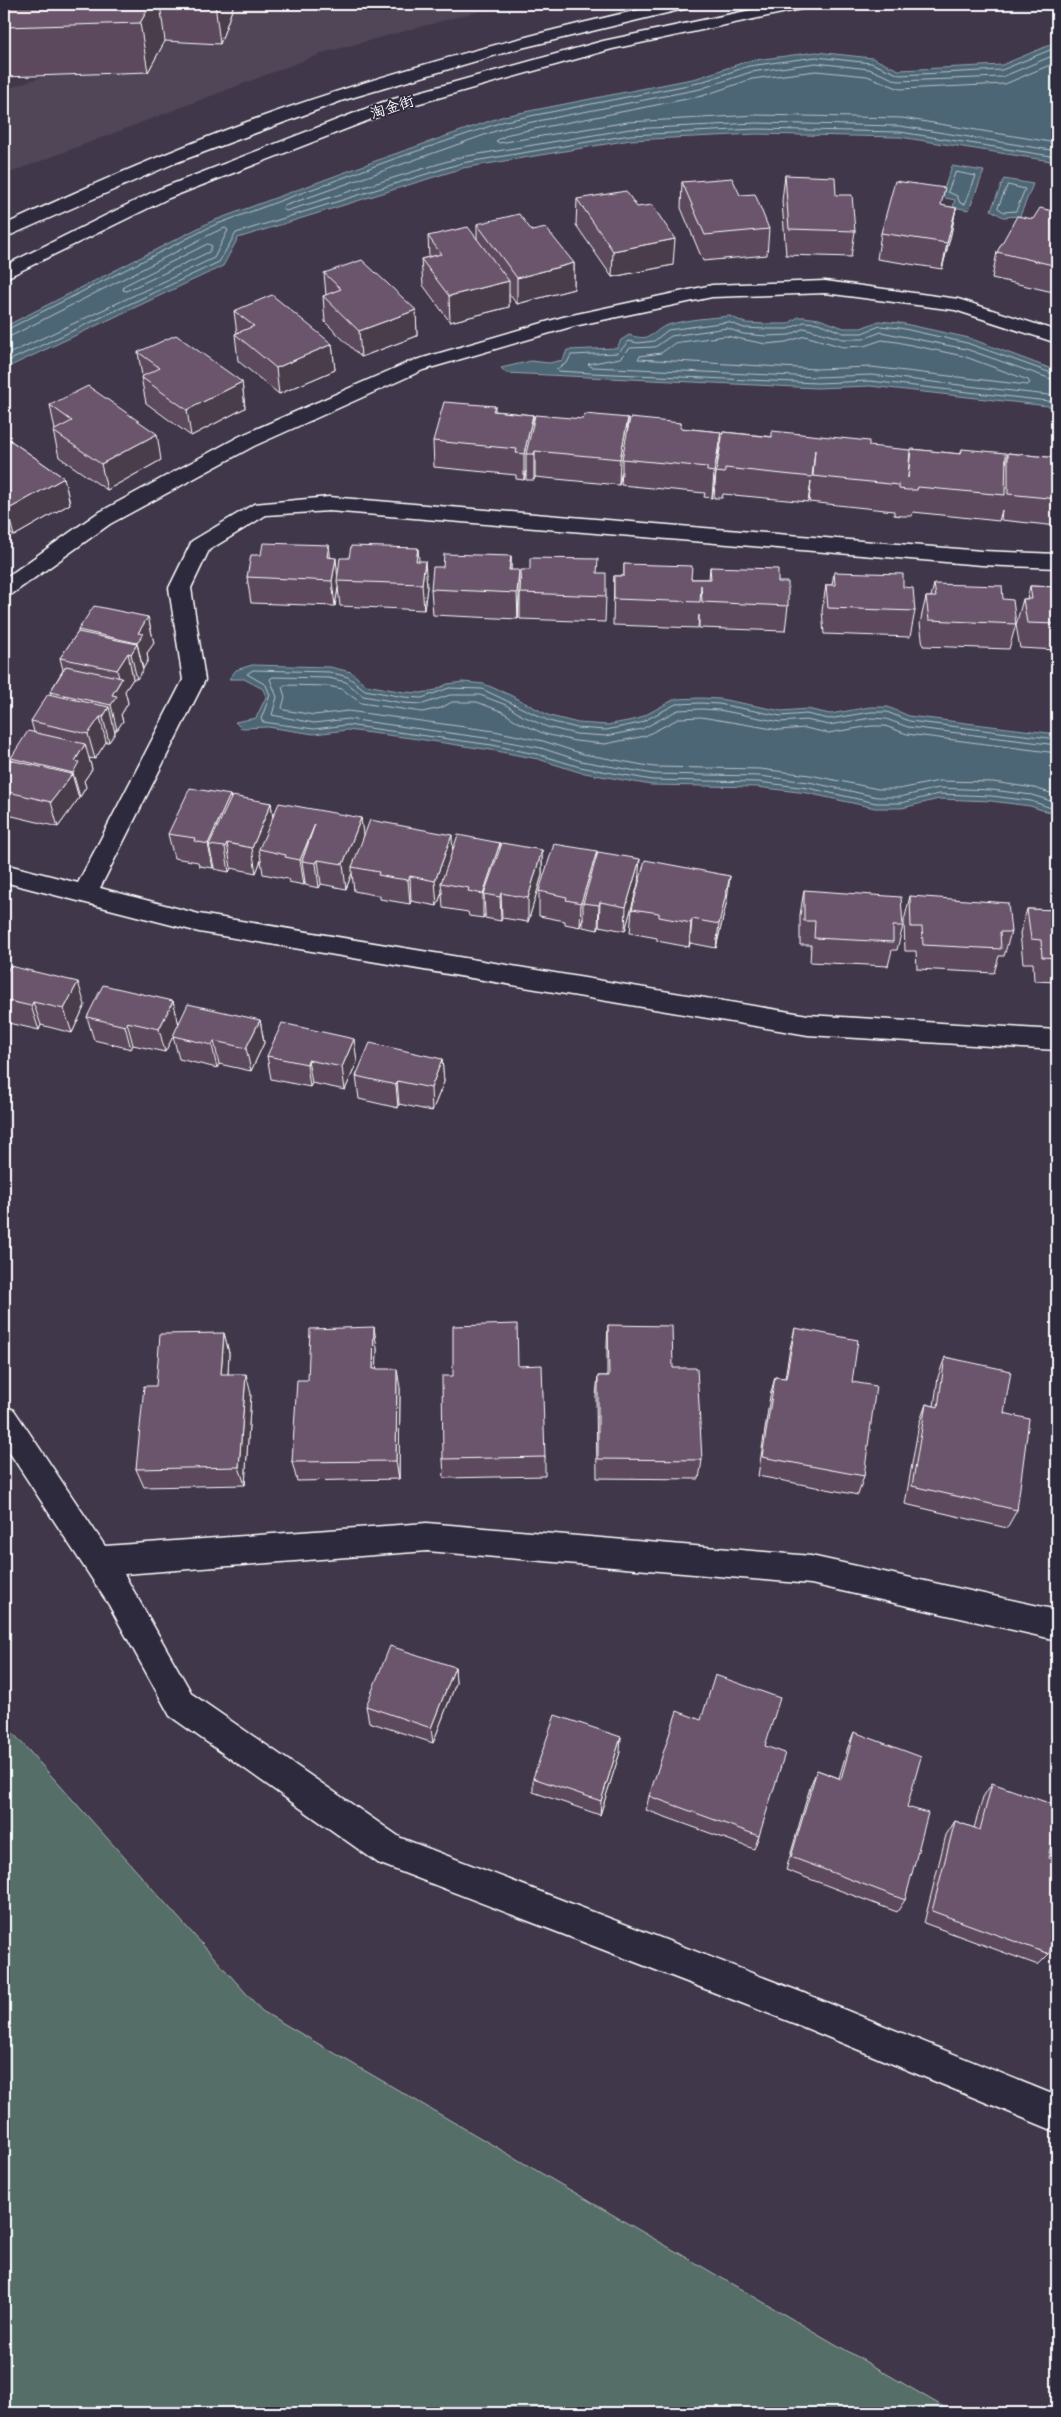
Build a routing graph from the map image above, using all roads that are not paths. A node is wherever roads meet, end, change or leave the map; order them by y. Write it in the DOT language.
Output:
graph roads {
  1 [pos="686,4"];
  2 [pos="801,4"];
  3 [pos="4,232"];
  4 [pos="4,273"];
  5 [pos="1057,336"];
  6 [pos="1057,561"];
  7 [pos="4,589"];
  8 [pos="4,873"];
  9 [pos="85,894"];
  10 [pos="1057,1040"];
  11 [pos="4,1418"];
  12 [pos="98,1561"];
  13 [pos="1057,1625"];
  14 [pos="1057,2114"];
  1 -- 3 [label="street, 淘金街"];
  2 -- 4 [label="street, 淘金街"];
  5 -- 7 [label="street"];
  6 -- 9 [label="street"];
  8 -- 9 [label="street"];
  9 -- 10 [label="street"];
  11 -- 12 [label="street"];
  12 -- 13 [label="street"];
  12 -- 14 [label="street"];
}
